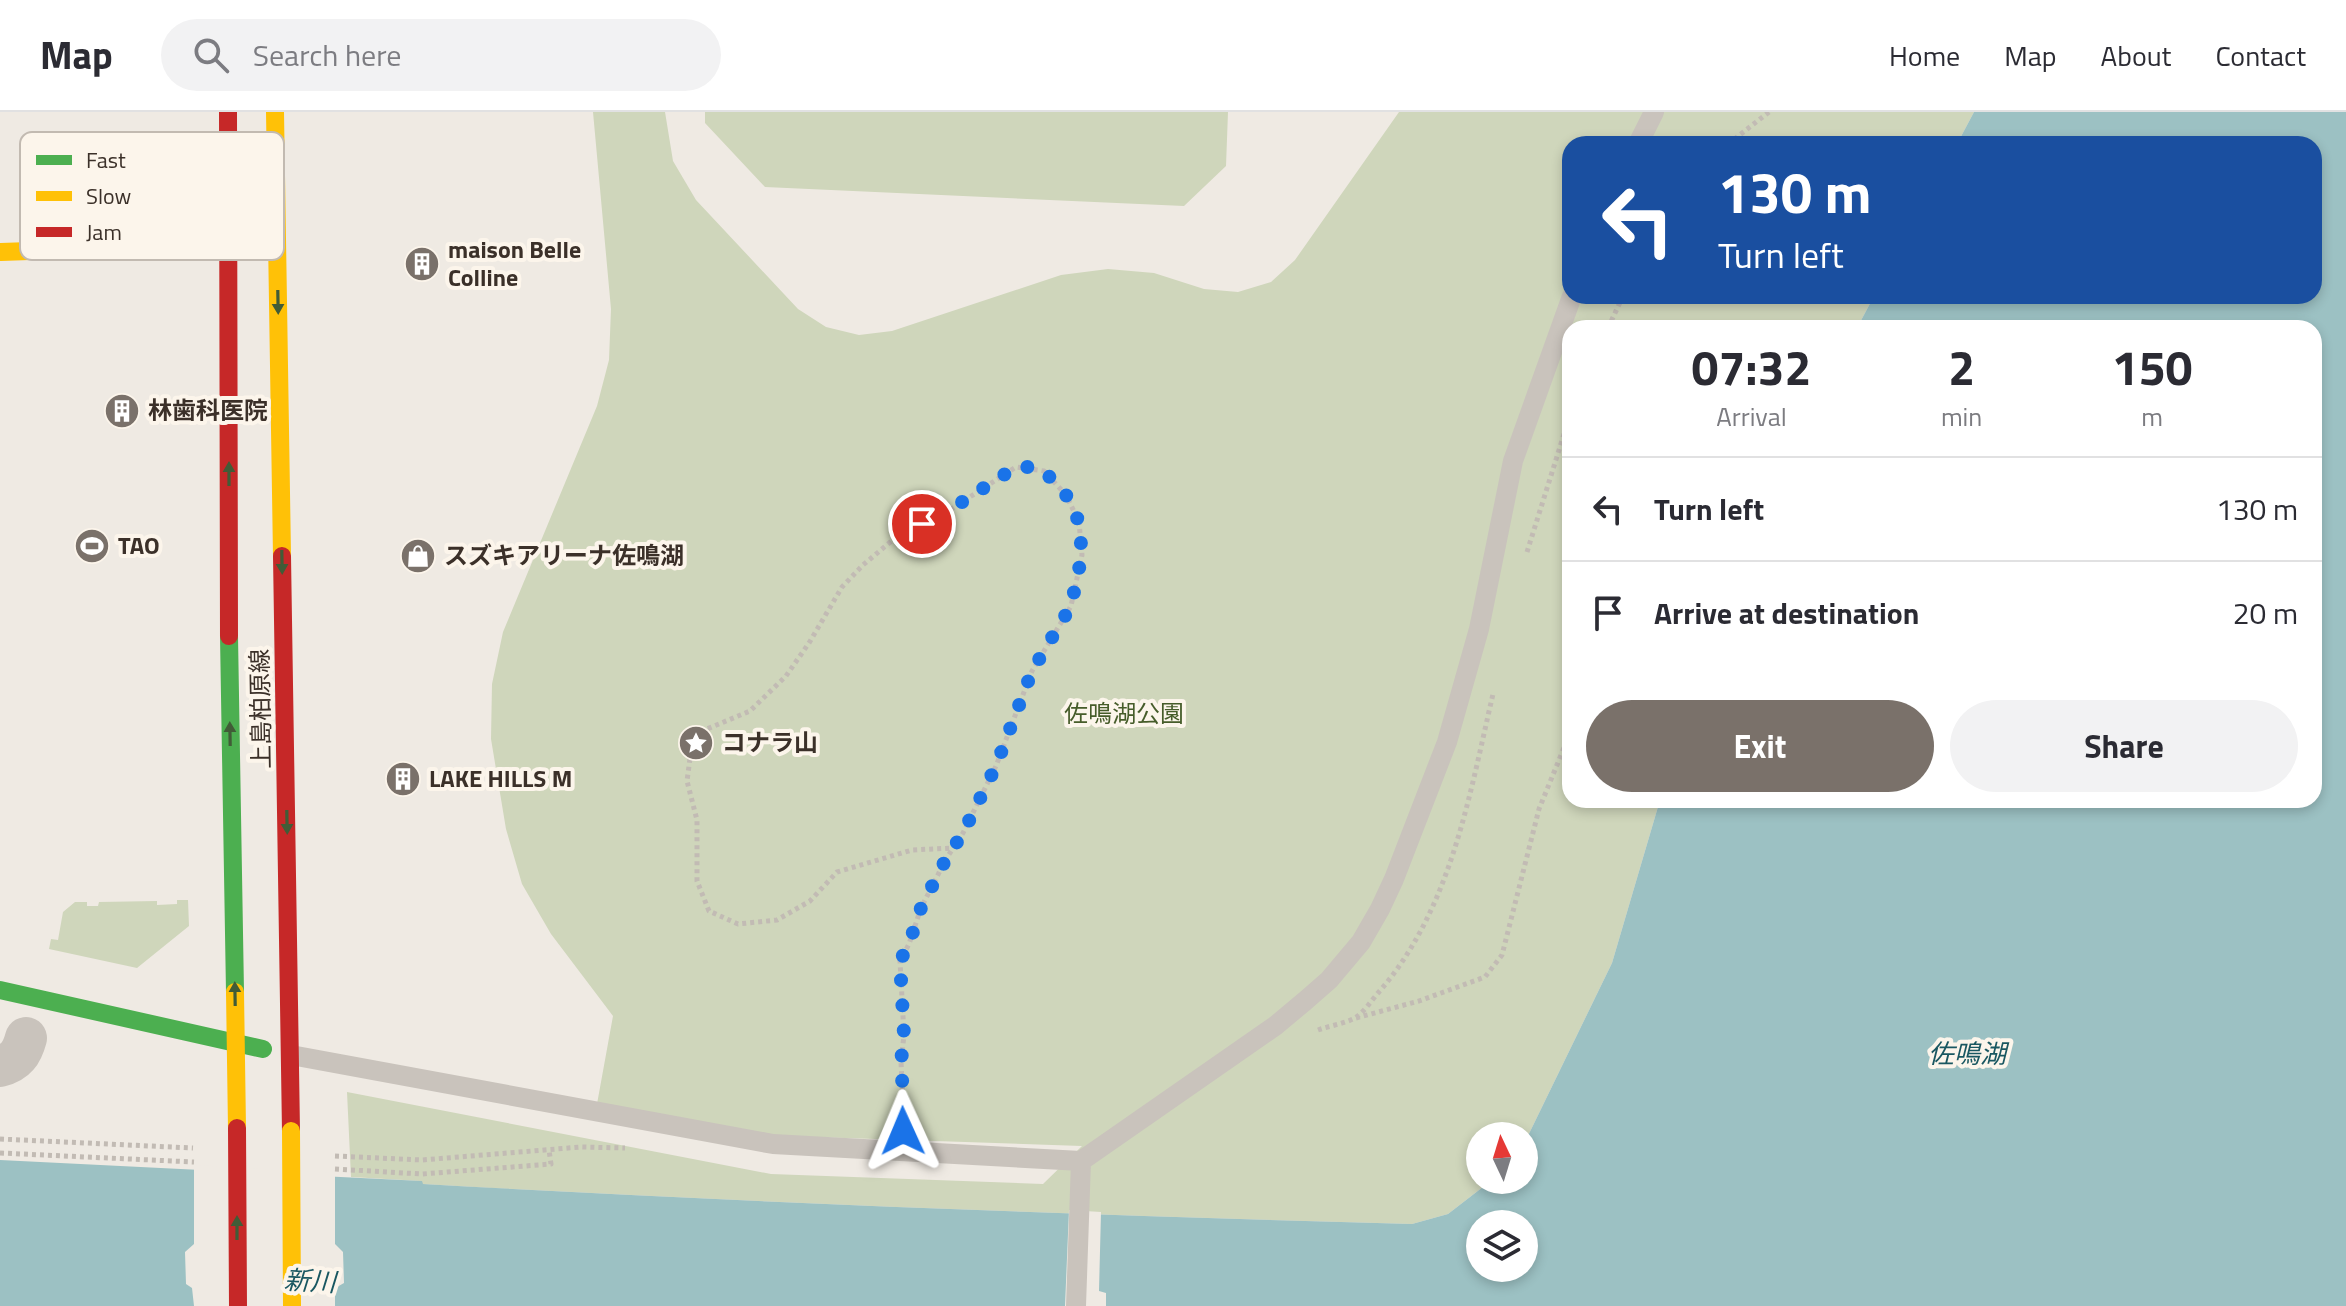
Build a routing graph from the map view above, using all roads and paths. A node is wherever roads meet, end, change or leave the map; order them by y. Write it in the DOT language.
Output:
graph roads {
  1 [pos="228,112"];
  2 [pos="275,112"];
  3 [pos="1654,112"];
  4 [pos="1769,112"];
  5 [pos="228,132"];
  6 [pos="275,132"];
  7 [pos="1642,136"];
  8 [pos="1738,136"];
  9 [pos="0,243"];
  10 [pos="1,252"];
  11 [pos="230,260"];
  12 [pos="278,260"];
  13 [pos="0,261"];
  14 [pos="1562,324"];
  15 [pos="1562,753"];
  16 [pos="953,848"];
  17 [pos="0,990"];
  18 [pos="1355,1018"];
  19 [pos="236,1043"];
  20 [pos="291,1055"];
  21 [pos="0,1139"];
  22 [pos="95,1144"];
  23 [pos="193,1148"];
  24 [pos="628,1148"];
  25 [pos="549,1150"];
  26 [pos="902,1152"];
  27 [pos="0,1153"];
  28 [pos="335,1156"];
  29 [pos="94,1157"];
  30 [pos="1081,1161"];
  31 [pos="194,1162"];
  32 [pos="335,1169"];
  33 [pos="238,1306"];
  34 [pos="292,1306"];
  35 [pos="1076,1306"];
  1 -- 5 [label="street, 上島柏原線"];
  2 -- 6 [label="street, 上島柏原線, one-way"];
  3 -- 7 [label="lane"];
  4 -- 8 [label="path"];
  9 -- 10 [label="street"];
  10 -- 13 [label="street"];
  19 -- 11 [label="street, 上島柏原線, one-way"];
  12 -- 20 [label="street, 上島柏原線, one-way"];
  14 -- 30 [label="lane"];
  15 -- 18 [label="path"];
  16 -- 16 [label="path"];
  16 -- 26 [label="path"];
  17 -- 19 [label="street"];
  19 -- 20 [label="street"];
  33 -- 19 [label="street, 上島柏原線, one-way, bridge"];
  20 -- 26 [label="lane"];
  20 -- 34 [label="street, 上島柏原線, bridge"];
  21 -- 22 [label="path"];
  22 -- 23 [label="path"];
  22 -- 29 [label="path"];
  24 -- 25 [label="path"];
  25 -- 28 [label="path"];
  25 -- 32 [label="path"];
  26 -- 30 [label="lane"];
  27 -- 29 [label="path"];
  29 -- 31 [label="path"];
  30 -- 35 [label="lane"];
}
